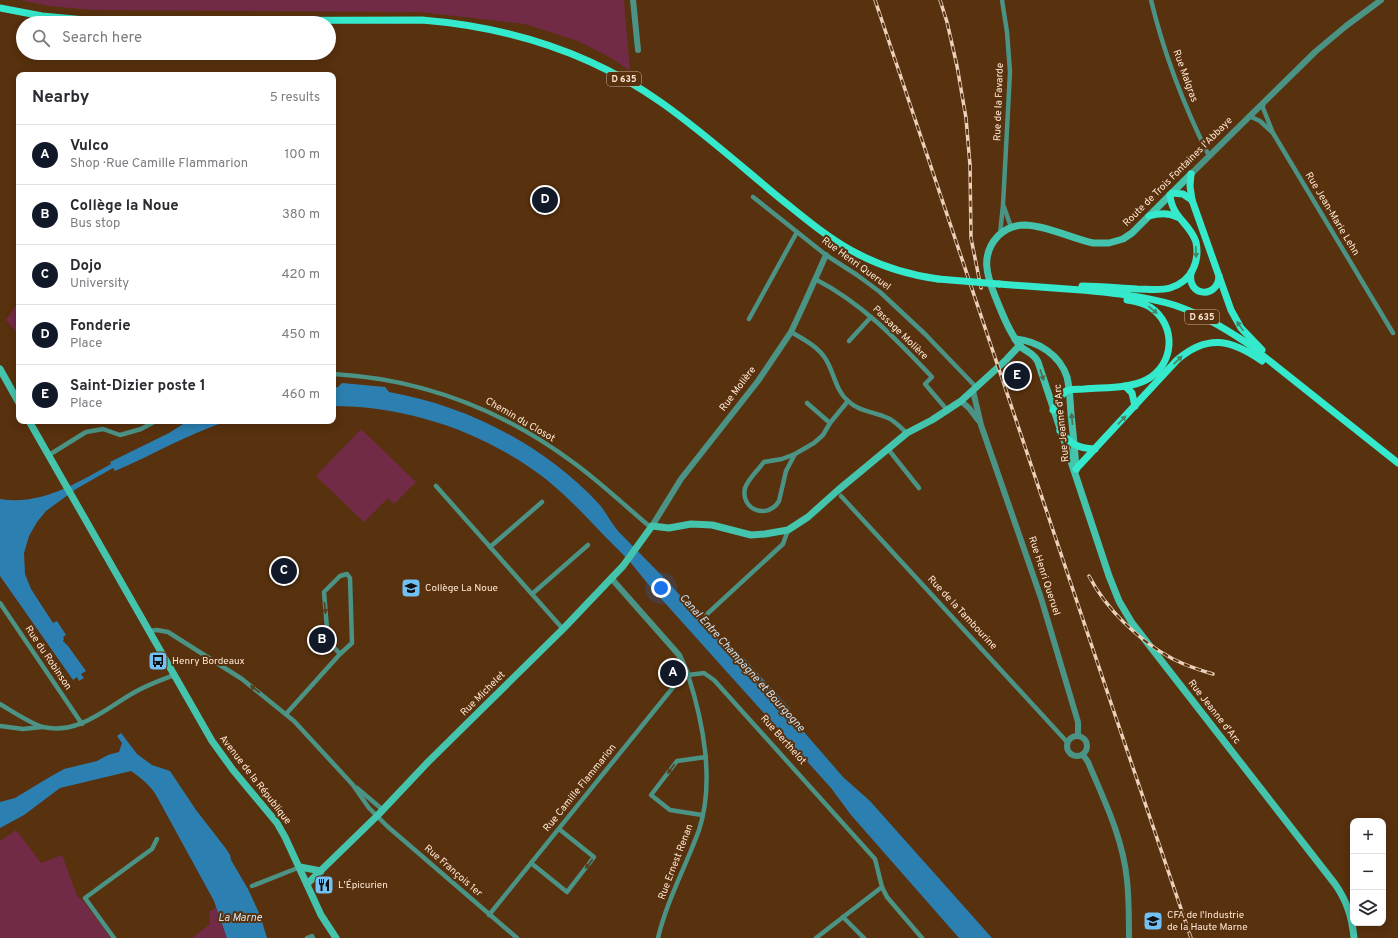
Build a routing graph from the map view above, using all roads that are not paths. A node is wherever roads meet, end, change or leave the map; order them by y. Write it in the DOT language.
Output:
graph roads {
  1 [pos="633,0"];
  2 [pos="1002,0"];
  3 [pos="1151,0"];
  4 [pos="1381,0"];
  5 [pos="0,8"];
  6 [pos="42,16"];
  7 [pos="336,21"];
  8 [pos="638,50"];
  9 [pos="1263,103"];
  10 [pos="1249,116"];
  11 [pos="1273,133"];
  12 [pos="1209,156"];
  13 [pos="1191,174"];
  14 [pos="1171,194"];
  15 [pos="752,197"];
  16 [pos="1192,200"];
  17 [pos="1003,206"];
  18 [pos="1149,216"];
  19 [pos="1179,218"];
  20 [pos="1011,227"];
  21 [pos="797,232"];
  22 [pos="1000,234"];
  23 [pos="826,255"];
  24 [pos="1191,273"];
  25 [pos="1218,276"];
  26 [pos="815,279"];
  27 [pos="1037,287"];
  28 [pos="1062,289"];
  29 [pos="871,317"];
  30 [pos="749,319"];
  31 [pos="791,332"];
  32 [pos="1393,333"];
  33 [pos="1016,339"];
  34 [pos="849,341"];
  35 [pos="1020,345"];
  36 [pos="0,369"];
  37 [pos="336,374"];
  38 [pos="1125,386"];
  39 [pos="975,389"];
  40 [pos="1069,390"];
  41 [pos="16,398"];
  42 [pos="1319,400"];
  43 [pos="848,401"];
  44 [pos="961,401"];
  45 [pos="807,403"];
  46 [pos="1135,406"];
  47 [pos="1053,410"];
  48 [pos="948,411"];
  49 [pos="1346,422"];
  50 [pos="830,423"];
  51 [pos="31,424"];
  52 [pos="150,424"];
  53 [pos="981,425"];
  54 [pos="1060,431"];
  55 [pos="907,433"];
  56 [pos="1074,445"];
  57 [pos="888,449"];
  58 [pos="1095,449"];
  59 [pos="795,454"];
  60 [pos="49,455"];
  61 [pos="1398,463"];
  62 [pos="1076,469"];
  63 [pos="436,486"];
  64 [pos="1079,486"];
  65 [pos="920,488"];
  66 [pos="840,496"];
  67 [pos="542,502"];
  68 [pos="652,526"];
  69 [pos="788,530"];
  70 [pos="588,545"];
  71 [pos="490,547"];
  72 [pos="611,578"];
  73 [pos="532,594"];
  74 [pos="0,603"];
  75 [pos="706,615"];
  76 [pos="563,629"];
  77 [pos="149,631"];
  78 [pos="340,654"];
  79 [pos="174,675"];
  80 [pos="688,675"];
  81 [pos="0,704"];
  82 [pos="286,714"];
  83 [pos="82,724"];
  84 [pos="0,726"];
  85 [pos="42,727"];
  86 [pos="1078,736"];
  87 [pos="1068,743"];
  88 [pos="1083,755"];
  89 [pos="706,757"];
  90 [pos="353,785"];
  91 [pos="383,810"];
  92 [pos="702,815"];
  93 [pos="377,816"];
  94 [pos="559,829"];
  95 [pos="157,840"];
  96 [pos="531,863"];
  97 [pos="300,867"];
  98 [pos="321,871"];
  99 [pos="308,884"];
  100 [pos="252,886"];
  101 [pos="882,887"];
  102 [pos="489,915"];
  103 [pos="843,917"];
  104 [pos="114,938"];
  105 [pos="306,938"];
  106 [pos="313,938"];
  107 [pos="336,938"];
  108 [pos="517,938"];
  109 [pos="658,938"];
  110 [pos="816,938"];
  111 [pos="864,938"];
  112 [pos="922,938"];
  113 [pos="1129,938"];
  114 [pos="1354,938"];
  1 -- 8 [label="street"];
  2 -- 17 [label="street, Rue de la Favarde"];
  3 -- 12 [label="street, Rue Malgras"];
  4 -- 9 [label="street, Route de Trois Fontaines l'Abbaye"];
  5 -- 6 [label="main road, D 635, bridge"];
  7 -- 27 [label="main road, D 635, bridge"];
  9 -- 10 [label="street, Route de Trois Fontaines l'Abbaye"];
  9 -- 11 [label="street, Rue Jean-Marie Lehn"];
  10 -- 11 [label="street, Rue Jean-Marie Lehn"];
  10 -- 12 [label="street, Route de Trois Fontaines l'Abbaye"];
  11 -- 32 [label="street, Rue Jean-Marie Lehn"];
  12 -- 13 [label="street, Route de Trois Fontaines l'Abbaye"];
  13 -- 14 [label="main road, Route de Trois Fontaines l'Abbaye"];
  13 -- 16 [label="main road"];
  14 -- 16 [label="main road"];
  14 -- 18 [label="main road, Route de Trois Fontaines l'Abbaye"];
  14 -- 19 [label="main road"];
  15 -- 21 [label="street, Rue Henri Queruel"];
  16 -- 25 [label="main road"];
  17 -- 20 [label="street, Rue de la Favarde"];
  17 -- 22 [label="street, Rue de la Favarde"];
  18 -- 19 [label="main road"];
  18 -- 20 [label="main road, Route de Trois Fontaines l'Abbaye"];
  19 -- 24 [label="main road, one-way"];
  20 -- 22 [label="main road, Route de Trois Fontaines l'Abbaye"];
  21 -- 23 [label="street, Rue Henri Queruel"];
  21 -- 30 [label="street"];
  22 -- 33 [label="main road, Route de Trois Fontaines l'Abbaye"];
  23 -- 26 [label="street, Rue Molière"];
  23 -- 39 [label="street, Rue Henri Queruel"];
  24 -- 25 [label="main road"];
  24 -- 27 [label="main road"];
  42 -- 25 [label="main road, one-way"];
  26 -- 29 [label="street, Passage Molière"];
  26 -- 31 [label="street, Rue Molière"];
  27 -- 28 [label="main road, D 635"];
  28 -- 38 [label="main road, one-way"];
  28 -- 42 [label="main road, D 635"];
  29 -- 34 [label="street"];
  29 -- 48 [label="street, Passage Molière"];
  31 -- 43 [label="street"];
  31 -- 68 [label="street, Rue Molière"];
  33 -- 35 [label="main road, Route de Trois Fontaines l'Abbaye"];
  33 -- 40 [label="main road, Rue Jeanne d'Arc"];
  35 -- 39 [label="main road"];
  35 -- 47 [label="main road, Rue Jeanne d'Arc, one-way"];
  36 -- 41 [label="main road"];
  37 -- 68 [label="street, Chemin du Closot"];
  38 -- 40 [label="main road"];
  38 -- 46 [label="main road"];
  39 -- 44 [label="main road"];
  39 -- 53 [label="street, Rue Henri Queruel"];
  40 -- 47 [label="main road"];
  56 -- 40 [label="main road, Rue Jeanne d'Arc, one-way"];
  42 -- 49 [label="main road, D 635"];
  43 -- 50 [label="street"];
  43 -- 55 [label="street"];
  44 -- 48 [label="main road"];
  44 -- 53 [label="street, Rue Henri Queruel"];
  45 -- 50 [label="street"];
  46 -- 49 [label="main road, one-way"];
  58 -- 46 [label="main road, one-way"];
  47 -- 54 [label="main road, Rue Jeanne d'Arc"];
  48 -- 55 [label="main road"];
  49 -- 61 [label="main road, D 635"];
  50 -- 59 [label="street"];
  51 -- 60 [label="main road, Avenue de la République"];
  52 -- 60 [label="street"];
  53 -- 86 [label="street, Rue Henri Queruel"];
  54 -- 56 [label="main road"];
  54 -- 64 [label="main road, Rue Jeanne d'Arc"];
  55 -- 57 [label="main road"];
  56 -- 58 [label="main road"];
  56 -- 62 [label="main road, Rue Jeanne d'Arc"];
  57 -- 65 [label="street"];
  57 -- 69 [label="main road"];
  58 -- 62 [label="main road"];
  59 -- 59 [label="street"];
  60 -- 77 [label="main road, Avenue de la République"];
  62 -- 64 [label="main road, Rue Jeanne d'Arc"];
  63 -- 71 [label="street"];
  64 -- 114 [label="main road, Rue Jeanne d'Arc"];
  66 -- 87 [label="street, Rue de la Tambourine"];
  67 -- 71 [label="street"];
  68 -- 69 [label="main road"];
  68 -- 72 [label="main road, Rue Michelet"];
  69 -- 75 [label="street"];
  70 -- 73 [label="street"];
  71 -- 73 [label="street"];
  72 -- 76 [label="main road, Rue Michelet"];
  72 -- 80 [label="street"];
  73 -- 76 [label="street"];
  74 -- 83 [label="street, Rue du Robinson"];
  76 -- 91 [label="main road, Rue Michelet"];
  77 -- 79 [label="main road, Avenue de la République"];
  82 -- 77 [label="street, one-way"];
  78 -- 78 [label="street, one-way"];
  78 -- 82 [label="street"];
  79 -- 83 [label="street"];
  79 -- 97 [label="main road, Avenue de la République"];
  80 -- 89 [label="street, Rue Ernest Renan"];
  80 -- 94 [label="street, Rue Camille Flammarion"];
  80 -- 101 [label="street, Rue Berthelot"];
  81 -- 85 [label="street"];
  82 -- 90 [label="street"];
  83 -- 85 [label="street"];
  84 -- 85 [label="street"];
  86 -- 87 [label="street"];
  86 -- 88 [label="street"];
  87 -- 88 [label="street"];
  88 -- 113 [label="street"];
  89 -- 92 [label="street, Rue Ernest Renan"];
  89 -- 92 [label="street, one-way"];
  90 -- 91 [label="street"];
  90 -- 93 [label="street, Rue François 1er"];
  91 -- 93 [label="main road, Rue Michelet"];
  92 -- 109 [label="street, Rue Ernest Renan"];
  93 -- 98 [label="main road, Rue Michelet"];
  93 -- 102 [label="street, Rue François 1er"];
  94 -- 96 [label="street, Rue Camille Flammarion"];
  94 -- 96 [label="street, one-way"];
  95 -- 104 [label="street"];
  96 -- 102 [label="street, Rue Camille Flammarion"];
  97 -- 98 [label="main road"];
  97 -- 99 [label="main road, Avenue de la République"];
  97 -- 100 [label="street"];
  98 -- 99 [label="main road, Rue Michelet"];
  99 -- 107 [label="main road, Avenue de la République"];
  101 -- 103 [label="street"];
  101 -- 112 [label="street, Rue Berthelot"];
  102 -- 108 [label="street, Rue François 1er"];
  103 -- 110 [label="street"];
  103 -- 111 [label="street"];
  105 -- 106 [label="street"];
}
